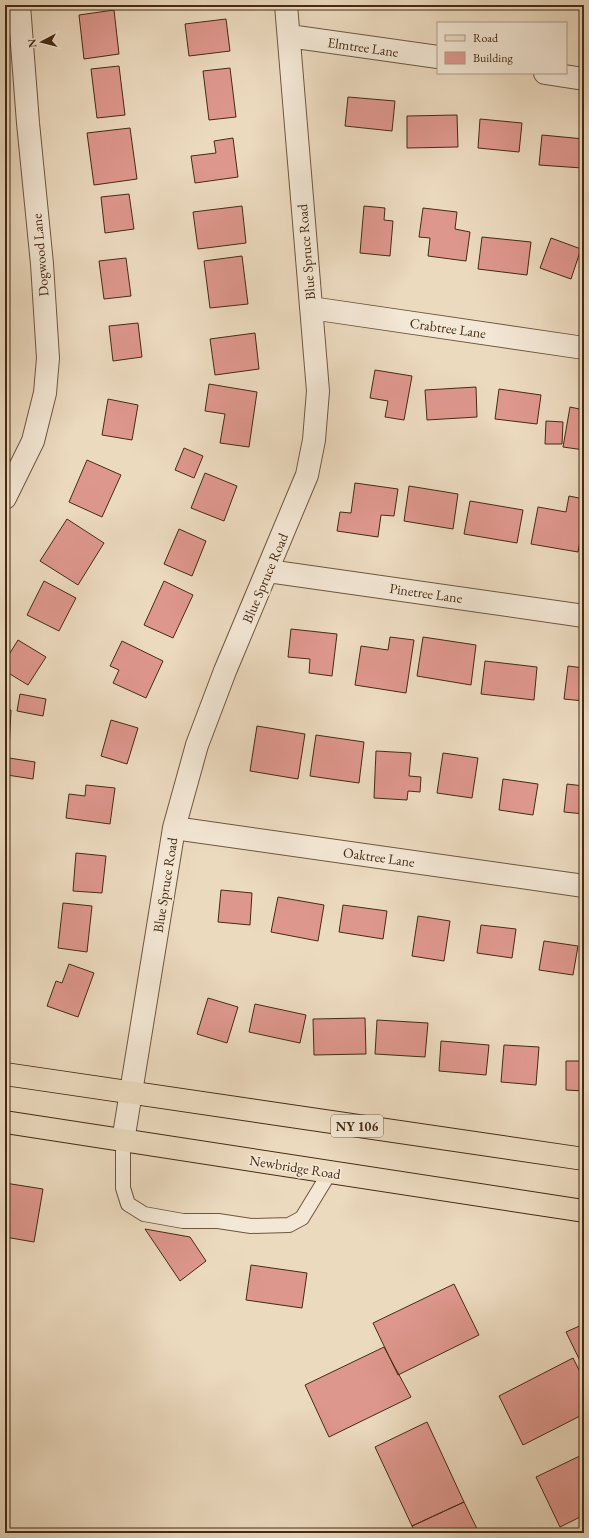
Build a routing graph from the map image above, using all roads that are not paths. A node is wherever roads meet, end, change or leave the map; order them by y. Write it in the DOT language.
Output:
graph roads {
  1 [pos="19,5"];
  2 [pos="286,5"];
  3 [pos="289,36"];
  4 [pos="437,57"];
  5 [pos="552,74"];
  6 [pos="584,79"];
  7 [pos="311,308"];
  8 [pos="584,348"];
  9 [pos="5,498"];
  10 [pos="268,571"];
  11 [pos="584,616"];
  12 [pos="174,828"];
  13 [pos="584,886"];
  14 [pos="5,1074"];
  15 [pos="131,1092"];
  16 [pos="5,1122"];
  17 [pos="123,1141"];
  18 [pos="584,1159"];
  19 [pos="330,1172"];
  20 [pos="584,1211"];
  1 -- 9 [label="street, Dogwood Lane"];
  2 -- 3 [label="street, Blue Spruce Road"];
  3 -- 4 [label="street, Elmtree Lane"];
  3 -- 7 [label="street, Blue Spruce Road"];
  5 -- 6 [label="street"];
  7 -- 8 [label="street, Crabtree Lane"];
  7 -- 10 [label="street, Blue Spruce Road"];
  10 -- 11 [label="street, Pinetree Lane"];
  10 -- 12 [label="street, Blue Spruce Road"];
  12 -- 13 [label="street, Oaktree Lane"];
  12 -- 15 [label="street, Blue Spruce Road"];
  14 -- 15 [label="main road, NY 106"];
  15 -- 17 [label="street, Blue Spruce Road"];
  15 -- 18 [label="main road, NY 106"];
  16 -- 17 [label="main road, Newbridge Road"];
  17 -- 19 [label="main road, Newbridge Road"];
  17 -- 19 [label="lane"];
  19 -- 20 [label="main road, Newbridge Road"];
}
